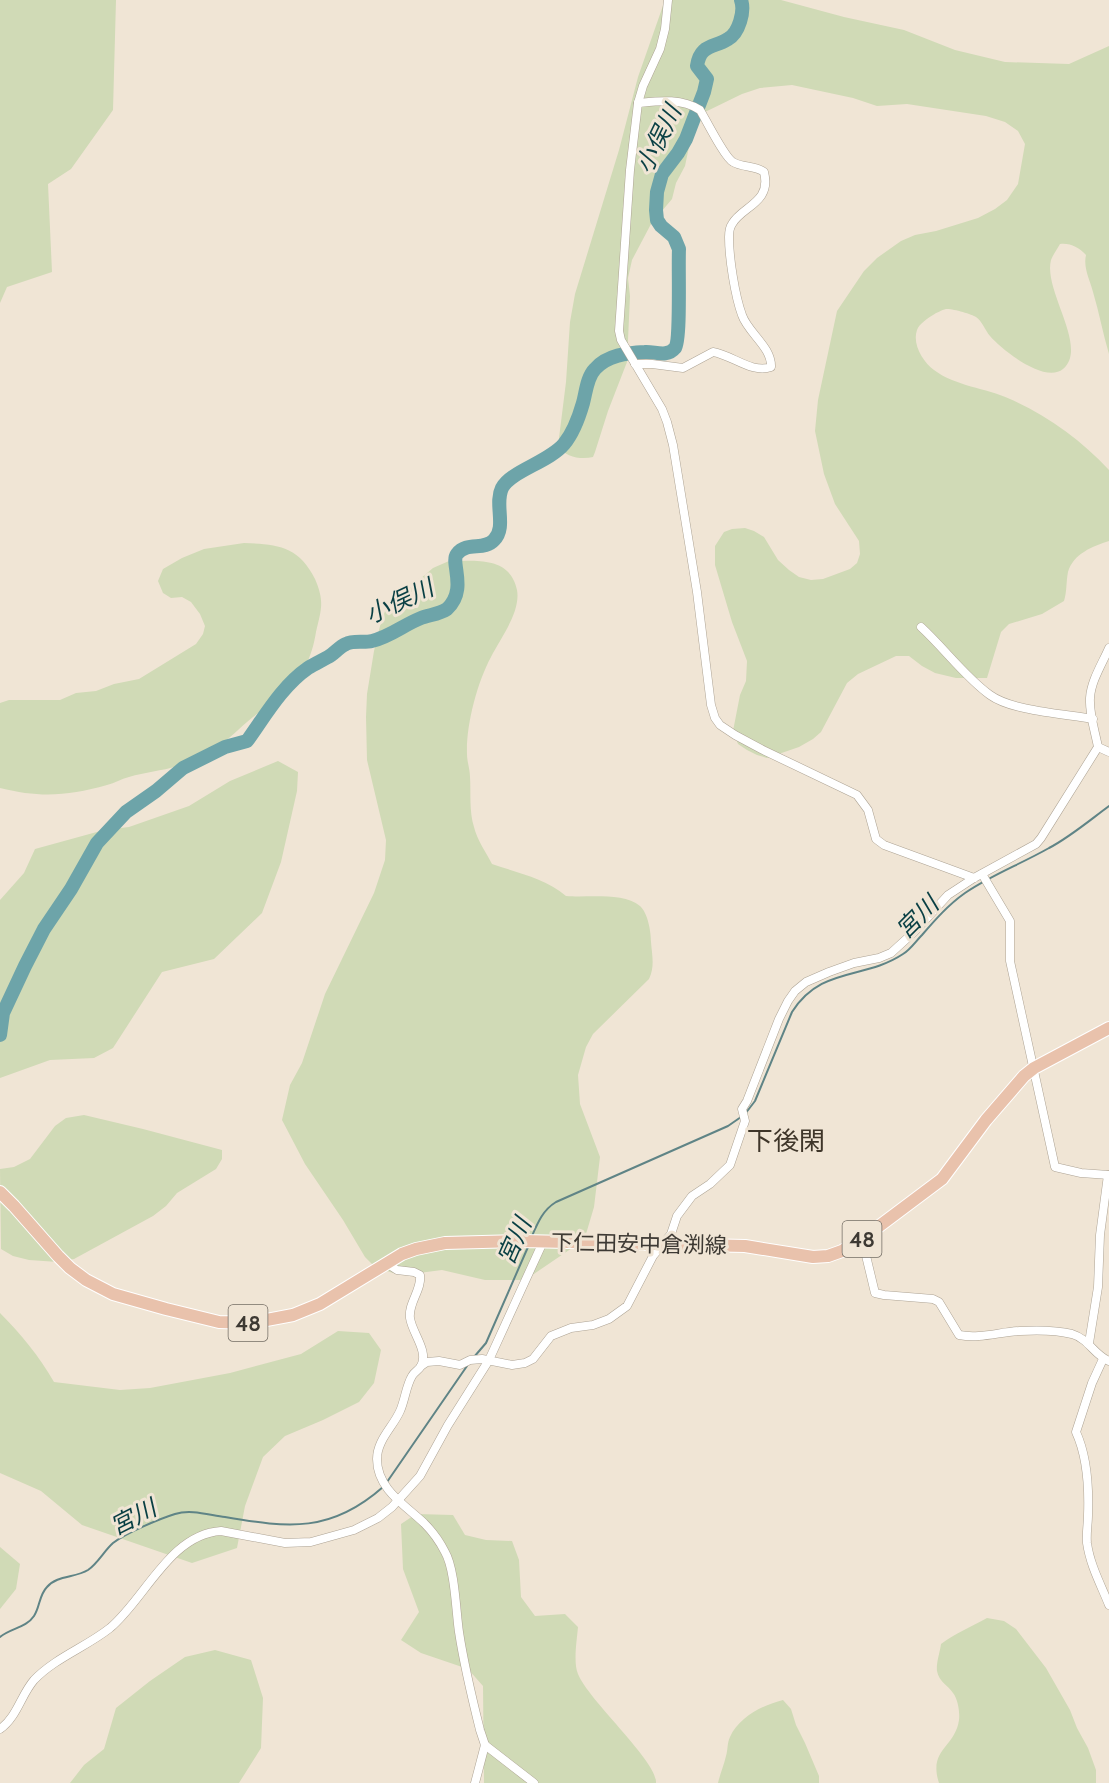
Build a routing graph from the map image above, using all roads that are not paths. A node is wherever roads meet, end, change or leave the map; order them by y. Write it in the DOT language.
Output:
graph roads {
  1 [pos="668,0"];
  2 [pos="638,104"];
  3 [pos="635,364"];
  4 [pos="921,627"];
  5 [pos="1109,648"];
  6 [pos="1093,719"];
  7 [pos="1098,747"];
  8 [pos="1109,752"];
  9 [pos="978,876"];
  10 [pos="1109,1028"];
  11 [pos="1034,1068"];
  12 [pos="1108,1175"];
  13 [pos="0,1192"];
  14 [pos="862,1239"];
  15 [pos="540,1242"];
  16 [pos="663,1244"];
  17 [pos="388,1264"];
  18 [pos="1089,1343"];
  19 [pos="485,1360"];
  20 [pos="1106,1360"];
  21 [pos="421,1366"];
  22 [pos="396,1499"];
  23 [pos="1109,1605"];
  24 [pos="0,1729"];
  25 [pos="485,1745"];
  26 [pos="475,1783"];
  27 [pos="534,1783"];
  1 -- 2 [label="street"];
  2 -- 3 [label="street"];
  2 -- 3 [label="street"];
  3 -- 9 [label="street"];
  4 -- 6 [label="street"];
  5 -- 6 [label="street"];
  6 -- 7 [label="street"];
  7 -- 8 [label="street"];
  7 -- 9 [label="street"];
  9 -- 11 [label="street"];
  9 -- 16 [label="street"];
  10 -- 11 [label="main road, 下仁田安中倉渕線 / 48"];
  11 -- 12 [label="street"];
  11 -- 14 [label="main road, 下仁田安中倉渕線 / 48"];
  12 -- 18 [label="street"];
  13 -- 17 [label="main road, 下仁田安中倉渕線 / 48"];
  14 -- 16 [label="main road, 下仁田安中倉渕線 / 48"];
  14 -- 18 [label="street"];
  15 -- 16 [label="main road, 下仁田安中倉渕線 / 48"];
  15 -- 17 [label="main road, 下仁田安中倉渕線 / 48"];
  15 -- 19 [label="street"];
  16 -- 19 [label="street"];
  17 -- 21 [label="street"];
  18 -- 20 [label="street"];
  19 -- 21 [label="street"];
  19 -- 22 [label="street"];
  20 -- 23 [label="street"];
  21 -- 22 [label="street"];
  22 -- 24 [label="street"];
  22 -- 25 [label="street"];
  25 -- 26 [label="street"];
  25 -- 27 [label="street"];
}
